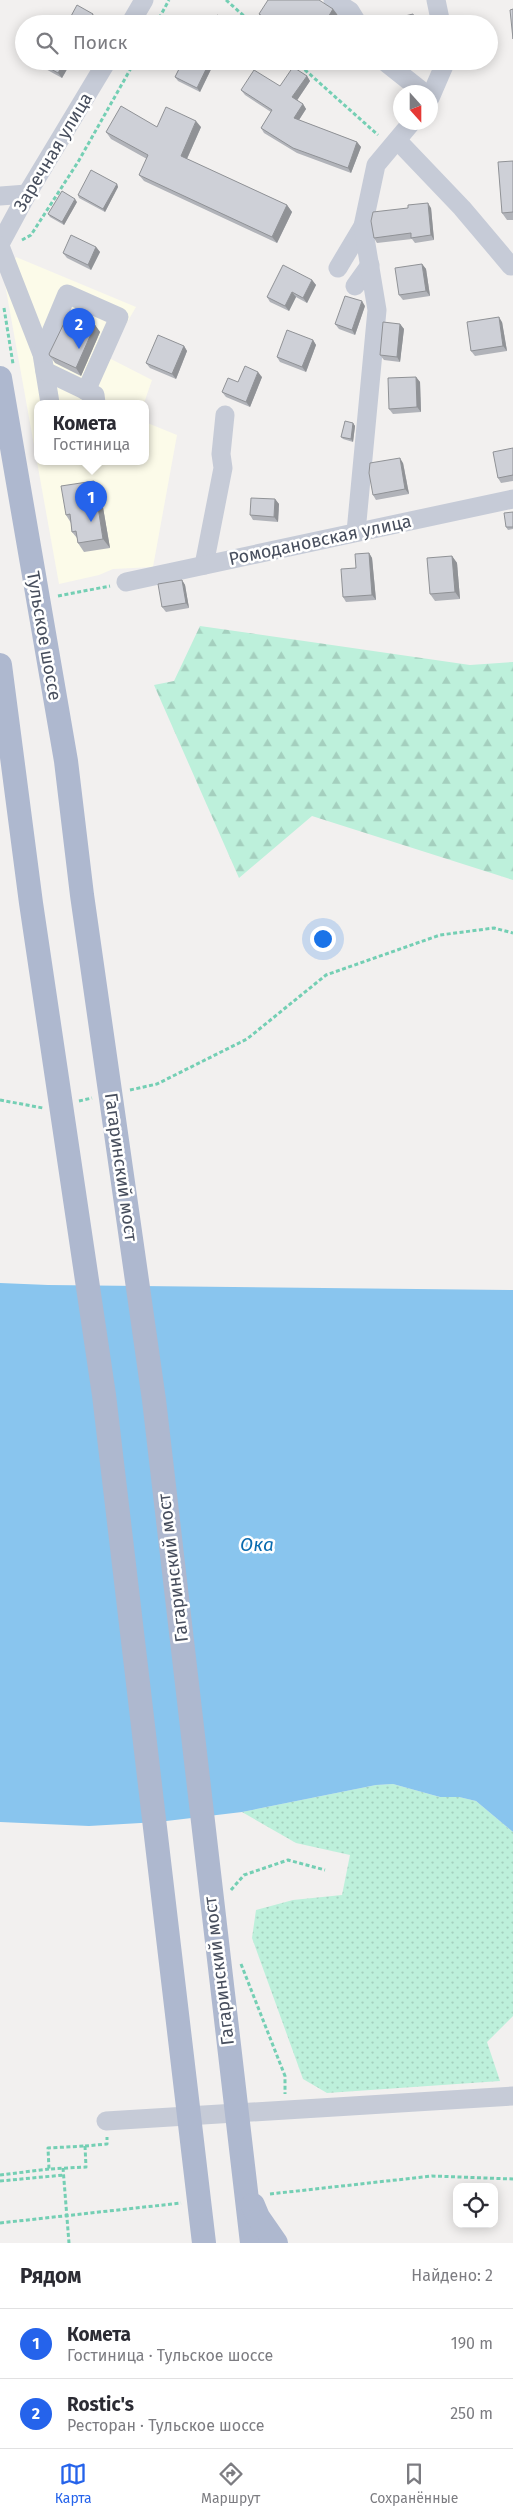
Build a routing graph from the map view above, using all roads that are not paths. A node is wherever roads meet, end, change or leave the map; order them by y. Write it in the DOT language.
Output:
graph roads {
  1 [pos="144,0"];
  2 [pos="334,0"];
  3 [pos="436,0"];
  4 [pos="135,15"];
  5 [pos="352,15"];
  6 [pos="439,15"];
  7 [pos="102,70"];
  8 [pos="395,70"];
  9 [pos="442,70"];
  10 [pos="414,85"];
  11 [pos="436,85"];
  12 [pos="406,130"];
  13 [pos="398,141"];
  14 [pos="27,194"];
  15 [pos="0,196"];
  16 [pos="363,226"];
  17 [pos="2,250"];
  18 [pos="370,265"];
  19 [pos="338,268"];
  20 [pos="512,268"];
  21 [pos="355,286"];
  22 [pos="44,362"];
  23 [pos="0,378"];
  24 [pos="91,397"];
  25 [pos="50,400"];
  26 [pos="225,415"];
  27 [pos="513,499"];
  28 [pos="356,532"];
  29 [pos="204,565"];
  30 [pos="126,582"];
  31 [pos="0,665"];
  32 [pos="82,895"];
  33 [pos="513,2096"];
  34 [pos="106,2121"];
  35 [pos="243,2170"];
  36 [pos="204,2243"];
  37 [pos="252,2243"];
  38 [pos="276,2243"];
  1 -- 4 [label="street"];
  2 -- 5 [label="street"];
  3 -- 6 [label="street"];
  7 -- 14 [label="street, Заречная улица"];
  8 -- 10 [label="street"];
  9 -- 11 [label="street"];
  12 -- 13 [label="street"];
  13 -- 16 [label="street"];
  13 -- 20 [label="street"];
  14 -- 15 [label="street"];
  14 -- 17 [label="street, Заречная улица"];
  16 -- 18 [label="street"];
  16 -- 19 [label="street"];
  17 -- 22 [label="street"];
  18 -- 21 [label="street"];
  18 -- 28 [label="street"];
  22 -- 24 [label="street"];
  22 -- 24 [label="street"];
  22 -- 25 [label="street"];
  23 -- 32 [label="main road, Тульское шоссе"];
  26 -- 29 [label="street"];
  27 -- 28 [label="street, Ромодановская улица"];
  28 -- 29 [label="street, Ромодановская улица"];
  29 -- 30 [label="street, Ромодановская улица"];
  31 -- 36 [label="main road"];
  32 -- 35 [label="main road, Гагаринский мост"];
  33 -- 34 [label="street"];
  35 -- 37 [label="main road, Гагаринский мост"];
  35 -- 38 [label="main road"];
}
